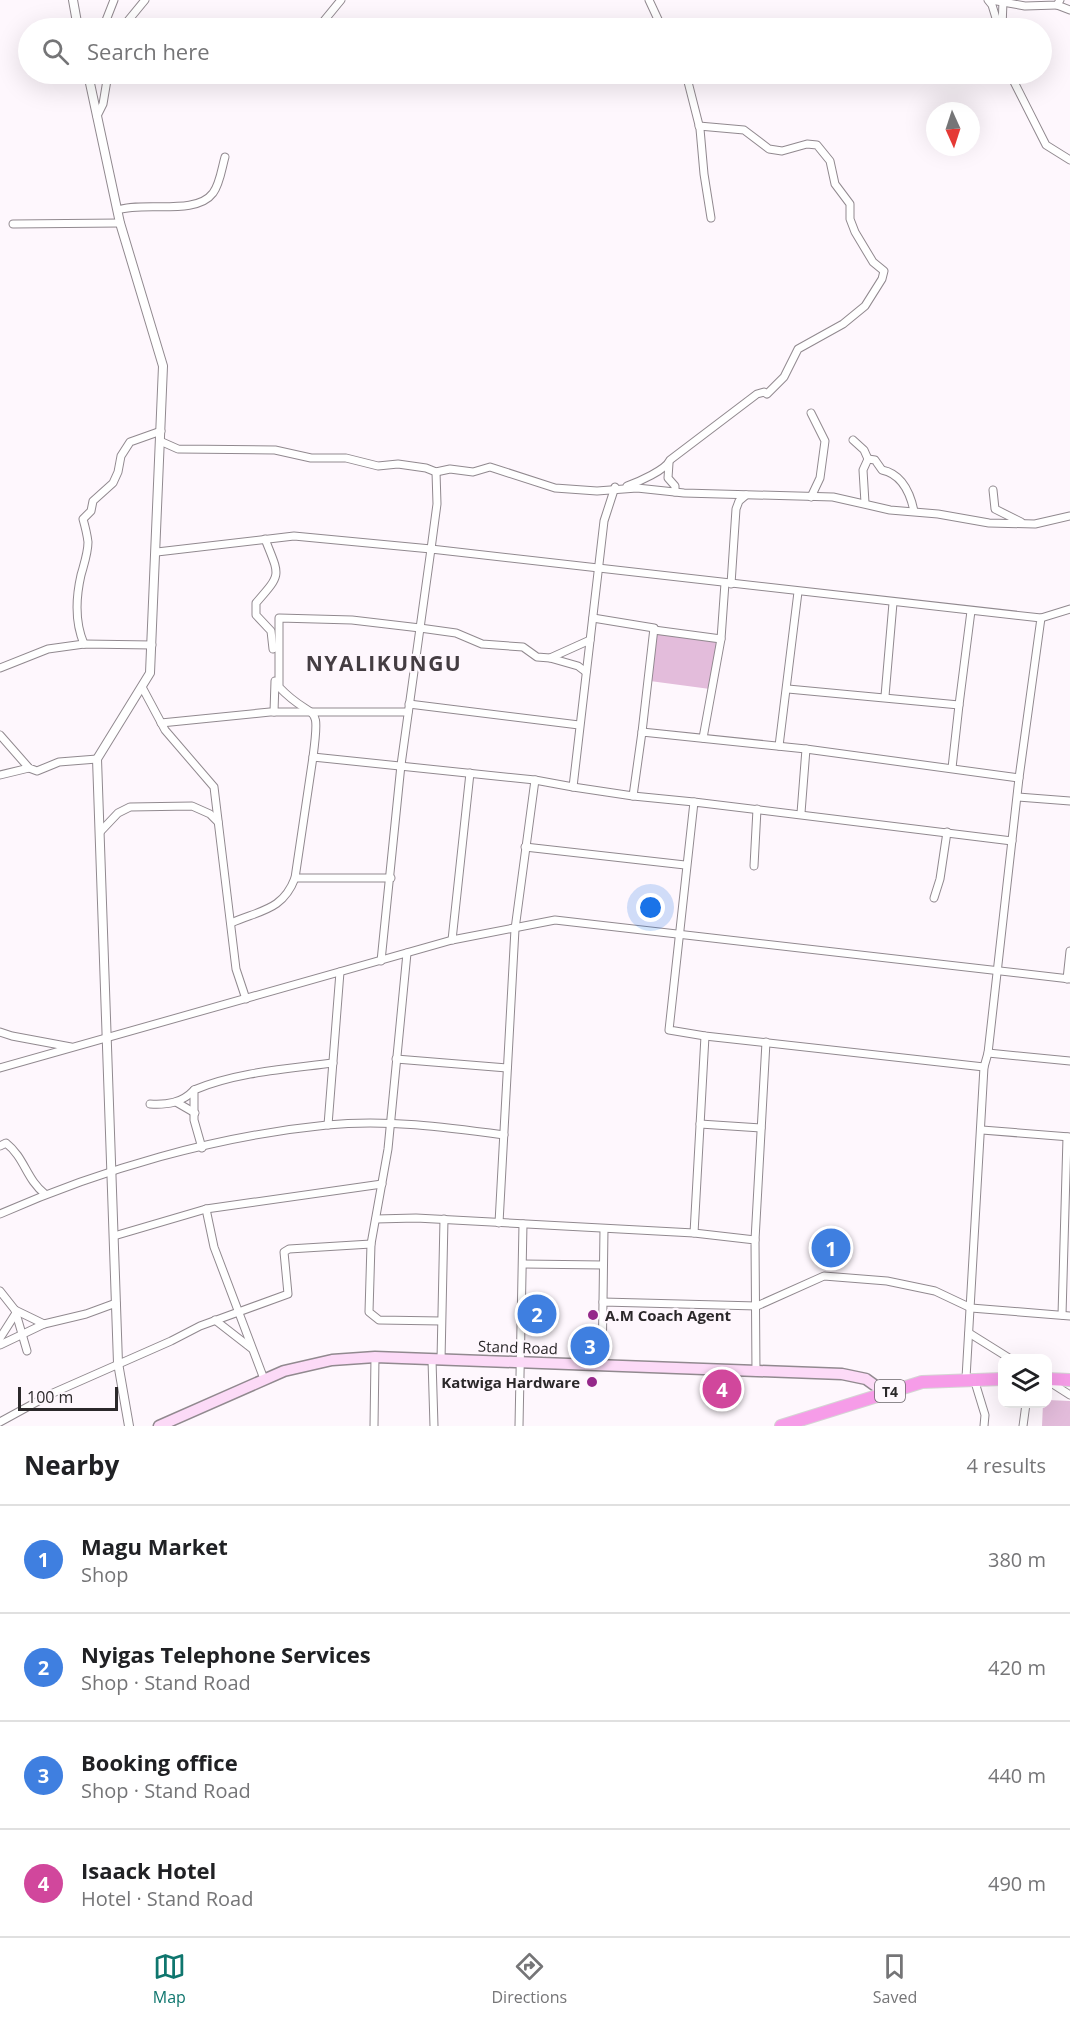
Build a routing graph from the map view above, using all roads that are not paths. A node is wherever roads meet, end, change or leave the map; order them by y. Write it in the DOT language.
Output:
graph roads {
  1 [pos="114,0"];
  2 [pos="145,0"];
  3 [pos="341,0"];
  4 [pos="650,0"];
  5 [pos="989,0"];
  6 [pos="72,3"];
  7 [pos="1002,3"];
  8 [pos="1058,3"];
  9 [pos="1070,10"];
  10 [pos="76,18"];
  11 [pos="108,18"];
  12 [pos="130,18"];
  13 [pos="326,18"];
  14 [pos="658,18"];
  15 [pos="997,18"];
  16 [pos="1001,18"];
  17 [pos="90,84"];
  18 [pos="107,84"];
  19 [pos="688,84"];
  20 [pos="1015,84"];
  21 [pos="97,116"];
  22 [pos="699,126"];
  23 [pos="225,157"];
  24 [pos="1070,160"];
  25 [pos="118,210"];
  26 [pos="711,218"];
  27 [pos="120,223"];
  28 [pos="13,224"];
  29 [pos="812,413"];
  30 [pos="161,431"];
  31 [pos="853,440"];
  32 [pos="160,441"];
  33 [pos="868,459"];
  34 [pos="669,463"];
  35 [pos="436,472"];
  36 [pos="619,488"];
  37 [pos="993,490"];
  38 [pos="675,492"];
  39 [pos="727,495"];
  40 [pos="746,495"];
  41 [pos="812,497"];
  42 [pos="865,503"];
  43 [pos="736,509"];
  44 [pos="914,512"];
  45 [pos="1070,516"];
  46 [pos="1023,523"];
  47 [pos="266,539"];
  48 [pos="431,549"];
  49 [pos="157,552"];
  50 [pos="598,567"];
  51 [pos="728,583"];
  52 [pos="798,592"];
  53 [pos="893,603"];
  54 [pos="1070,609"];
  55 [pos="971,611"];
  56 [pos="593,618"];
  57 [pos="1041,618"];
  58 [pos="420,628"];
  59 [pos="654,630"];
  60 [pos="721,639"];
  61 [pos="590,640"];
  62 [pos="84,644"];
  63 [pos="152,645"];
  64 [pos="550,658"];
  65 [pos="0,669"];
  66 [pos="586,672"];
  67 [pos="142,687"];
  68 [pos="788,689"];
  69 [pos="885,696"];
  70 [pos="409,704"];
  71 [pos="959,705"];
  72 [pos="273,712"];
  73 [pos="314,712"];
  74 [pos="408,712"];
  75 [pos="161,723"];
  76 [pos="579,725"];
  77 [pos="642,732"];
  78 [pos="0,735"];
  79 [pos="703,738"];
  80 [pos="779,746"];
  81 [pos="806,749"];
  82 [pos="313,757"];
  83 [pos="97,759"];
  84 [pos="401,765"];
  85 [pos="29,768"];
  86 [pos="952,768"];
  87 [pos="470,773"];
  88 [pos="0,775"];
  89 [pos="1019,778"];
  90 [pos="535,780"];
  91 [pos="573,788"];
  92 [pos="633,796"];
  93 [pos="1018,797"];
  94 [pos="1070,801"];
  95 [pos="694,802"];
  96 [pos="757,809"];
  97 [pos="801,813"];
  98 [pos="219,823"];
  99 [pos="100,832"];
  100 [pos="947,832"];
  101 [pos="1012,841"];
  102 [pos="525,846"];
  103 [pos="685,865"];
  104 [pos="754,866"];
  105 [pos="295,878"];
  106 [pos="391,878"];
  107 [pos="934,898"];
  108 [pos="231,923"];
  109 [pos="515,928"];
  110 [pos="680,936"];
  111 [pos="452,940"];
  112 [pos="1070,951"];
  113 [pos="407,953"];
  114 [pos="381,961"];
  115 [pos="996,971"];
  116 [pos="340,972"];
  117 [pos="1068,979"];
  118 [pos="246,999"];
  119 [pos="0,1032"];
  120 [pos="705,1036"];
  121 [pos="108,1037"];
  122 [pos="766,1042"];
  123 [pos="74,1047"];
  124 [pos="988,1053"];
  125 [pos="396,1059"];
  126 [pos="1070,1061"];
  127 [pos="333,1063"];
  128 [pos="984,1067"];
  129 [pos="0,1068"];
  130 [pos="507,1068"];
  131 [pos="194,1090"];
  132 [pos="176,1102"];
  133 [pos="150,1104"];
  134 [pos="195,1113"];
  135 [pos="390,1123"];
  136 [pos="700,1124"];
  137 [pos="328,1125"];
  138 [pos="761,1128"];
  139 [pos="982,1130"];
  140 [pos="504,1135"];
  141 [pos="1069,1137"];
  142 [pos="0,1146"];
  143 [pos="202,1148"];
  144 [pos="111,1172"];
  145 [pos="382,1184"];
  146 [pos="45,1194"];
  147 [pos="206,1209"];
  148 [pos="0,1214"];
  149 [pos="376,1219"];
  150 [pos="444,1219"];
  151 [pos="499,1222"];
  152 [pos="523,1224"];
  153 [pos="604,1229"];
  154 [pos="694,1233"];
  155 [pos="114,1236"];
  156 [pos="755,1240"];
  157 [pos="371,1244"];
  158 [pos="523,1264"];
  159 [pos="603,1264"];
  160 [pos="0,1291"];
  161 [pos="603,1302"];
  162 [pos="116,1303"];
  163 [pos="757,1306"];
  164 [pos="971,1308"];
  165 [pos="15,1311"];
  166 [pos="238,1312"];
  167 [pos="1062,1315"];
  168 [pos="1070,1316"];
  169 [pos="215,1320"];
  170 [pos="441,1321"];
  171 [pos="44,1324"];
  172 [pos="969,1333"];
  173 [pos="23,1334"];
  174 [pos="0,1338"];
  175 [pos="0,1345"];
  176 [pos="253,1350"];
  177 [pos="27,1352"];
  178 [pos="1001,1354"];
  179 [pos="375,1357"];
  180 [pos="436,1360"];
  181 [pos="520,1362"];
  182 [pos="118,1363"];
  183 [pos="602,1364"];
  184 [pos="756,1372"];
  185 [pos="970,1378"];
  186 [pos="264,1379"];
  187 [pos="998,1379"];
  188 [pos="1052,1380"];
  189 [pos="1070,1380"];
  190 [pos="1052,1383"];
  191 [pos="884,1392"];
  192 [pos="1070,1395"];
  193 [pos="1025,1408"];
  194 [pos="0,1422"];
  195 [pos="805,1422"];
  196 [pos="129,1426"];
  197 [pos="159,1426"];
  198 [pos="374,1426"];
  199 [pos="434,1426"];
  200 [pos="519,1426"];
  201 [pos="781,1426"];
  202 [pos="984,1426"];
  203 [pos="1023,1426"];
  1 -- 11 [label="street"];
  2 -- 12 [label="street"];
  3 -- 13 [label="street"];
  4 -- 14 [label="street"];
  5 -- 7 [label="street"];
  5 -- 15 [label="street"];
  6 -- 10 [label="street"];
  7 -- 8 [label="street"];
  7 -- 16 [label="street"];
  8 -- 9 [label="street"];
  17 -- 21 [label="street"];
  18 -- 21 [label="street"];
  19 -- 22 [label="street"];
  20 -- 24 [label="street"];
  21 -- 25 [label="street"];
  22 -- 26 [label="street"];
  22 -- 34 [label="street"];
  23 -- 25 [label="street"];
  25 -- 27 [label="street"];
  27 -- 28 [label="street"];
  27 -- 30 [label="street"];
  29 -- 41 [label="street"];
  30 -- 32 [label="street"];
  30 -- 62 [label="street"];
  31 -- 33 [label="street"];
  32 -- 35 [label="street"];
  32 -- 49 [label="street"];
  33 -- 42 [label="street"];
  33 -- 44 [label="street"];
  34 -- 36 [label="street"];
  34 -- 38 [label="street"];
  35 -- 36 [label="street"];
  35 -- 48 [label="street"];
  36 -- 38 [label="street"];
  36 -- 50 [label="street"];
  37 -- 46 [label="street"];
  38 -- 39 [label="street"];
  39 -- 40 [label="street"];
  39 -- 43 [label="street"];
  40 -- 41 [label="street"];
  40 -- 43 [label="street"];
  41 -- 42 [label="street"];
  42 -- 44 [label="street"];
  43 -- 51 [label="street"];
  44 -- 46 [label="street"];
  45 -- 46 [label="street"];
  47 -- 48 [label="street"];
  47 -- 49 [label="street"];
  47 -- 72 [label="street"];
  48 -- 50 [label="street"];
  48 -- 58 [label="street"];
  49 -- 63 [label="street"];
  50 -- 51 [label="street"];
  50 -- 56 [label="street"];
  51 -- 52 [label="street"];
  51 -- 60 [label="street"];
  52 -- 53 [label="street"];
  52 -- 68 [label="street"];
  53 -- 55 [label="street"];
  53 -- 69 [label="street"];
  54 -- 57 [label="street"];
  55 -- 57 [label="street"];
  55 -- 71 [label="street"];
  56 -- 59 [label="street"];
  56 -- 61 [label="street"];
  57 -- 89 [label="street"];
  58 -- 64 [label="street"];
  58 -- 70 [label="street"];
  58 -- 73 [label="street"];
  59 -- 60 [label="street"];
  59 -- 77 [label="street"];
  60 -- 79 [label="street"];
  61 -- 64 [label="street"];
  61 -- 66 [label="street"];
  62 -- 63 [label="street"];
  62 -- 65 [label="street"];
  63 -- 67 [label="street"];
  64 -- 66 [label="street"];
  66 -- 76 [label="street"];
  67 -- 75 [label="street"];
  67 -- 83 [label="street"];
  68 -- 69 [label="street"];
  68 -- 80 [label="street"];
  69 -- 71 [label="street"];
  70 -- 74 [label="street"];
  70 -- 76 [label="street"];
  71 -- 86 [label="street"];
  72 -- 73 [label="street"];
  72 -- 75 [label="street"];
  73 -- 74 [label="street"];
  73 -- 82 [label="street"];
  74 -- 84 [label="street"];
  75 -- 98 [label="street"];
  76 -- 91 [label="street"];
  77 -- 79 [label="street"];
  77 -- 92 [label="street"];
  78 -- 85 [label="street"];
  79 -- 80 [label="street"];
  80 -- 81 [label="street"];
  81 -- 86 [label="street"];
  81 -- 97 [label="street"];
  82 -- 84 [label="street"];
  82 -- 105 [label="street"];
  83 -- 85 [label="street"];
  83 -- 99 [label="street"];
  84 -- 87 [label="street"];
  84 -- 106 [label="street"];
  85 -- 88 [label="street"];
  86 -- 89 [label="street"];
  87 -- 90 [label="street"];
  87 -- 111 [label="street"];
  89 -- 93 [label="street"];
  90 -- 91 [label="street"];
  90 -- 102 [label="street"];
  91 -- 92 [label="street"];
  92 -- 95 [label="street"];
  93 -- 94 [label="street"];
  93 -- 101 [label="street"];
  95 -- 96 [label="street"];
  95 -- 103 [label="street"];
  96 -- 97 [label="street"];
  96 -- 104 [label="street"];
  97 -- 100 [label="street"];
  98 -- 99 [label="street"];
  98 -- 108 [label="street"];
  99 -- 121 [label="street"];
  100 -- 101 [label="street"];
  100 -- 107 [label="street"];
  101 -- 115 [label="street"];
  102 -- 103 [label="street"];
  102 -- 109 [label="street"];
  103 -- 110 [label="street"];
  105 -- 106 [label="street"];
  105 -- 108 [label="street"];
  106 -- 114 [label="street"];
  108 -- 118 [label="street"];
  109 -- 110 [label="street"];
  109 -- 111 [label="street"];
  109 -- 130 [label="street"];
  110 -- 115 [label="street"];
  110 -- 120 [label="street"];
  111 -- 113 [label="street"];
  112 -- 117 [label="street"];
  113 -- 114 [label="street"];
  113 -- 125 [label="street"];
  114 -- 116 [label="street"];
  115 -- 117 [label="street"];
  115 -- 124 [label="street"];
  116 -- 118 [label="street"];
  116 -- 127 [label="street"];
  118 -- 121 [label="street"];
  119 -- 123 [label="street"];
  120 -- 122 [label="street"];
  120 -- 136 [label="street"];
  121 -- 123 [label="street"];
  121 -- 144 [label="street"];
  122 -- 128 [label="street"];
  122 -- 138 [label="street"];
  123 -- 129 [label="street"];
  124 -- 126 [label="street"];
  124 -- 128 [label="street"];
  125 -- 130 [label="street"];
  125 -- 135 [label="street"];
  127 -- 131 [label="street"];
  127 -- 137 [label="street"];
  128 -- 139 [label="street"];
  130 -- 140 [label="street"];
  131 -- 132 [label="street"];
  131 -- 134 [label="street"];
  132 -- 133 [label="street"];
  132 -- 134 [label="street"];
  134 -- 143 [label="street"];
  135 -- 137 [label="street"];
  135 -- 140 [label="street"];
  135 -- 145 [label="street"];
  136 -- 138 [label="street"];
  136 -- 154 [label="street"];
  137 -- 143 [label="street"];
  138 -- 156 [label="street"];
  139 -- 141 [label="street"];
  139 -- 164 [label="street"];
  140 -- 151 [label="street"];
  141 -- 167 [label="street"];
  142 -- 146 [label="street"];
  143 -- 144 [label="street"];
  144 -- 146 [label="street"];
  144 -- 155 [label="street"];
  145 -- 147 [label="street"];
  145 -- 149 [label="street"];
  146 -- 148 [label="street"];
  147 -- 155 [label="street"];
  147 -- 166 [label="street"];
  149 -- 150 [label="street"];
  149 -- 157 [label="street"];
  150 -- 151 [label="street"];
  150 -- 170 [label="street"];
  151 -- 152 [label="street"];
  152 -- 153 [label="street"];
  152 -- 158 [label="street"];
  153 -- 154 [label="street"];
  153 -- 159 [label="street"];
  154 -- 156 [label="street"];
  155 -- 162 [label="street"];
  156 -- 163 [label="street"];
  157 -- 166 [label="street"];
  157 -- 170 [label="street"];
  158 -- 159 [label="street"];
  158 -- 181 [label="street"];
  159 -- 161 [label="street"];
  160 -- 165 [label="street"];
  161 -- 163 [label="street"];
  161 -- 183 [label="street"];
  162 -- 171 [label="street"];
  162 -- 182 [label="street"];
  163 -- 164 [label="street"];
  163 -- 184 [label="street"];
  164 -- 167 [label="street"];
  164 -- 172 [label="street"];
  165 -- 171 [label="street"];
  165 -- 173 [label="street"];
  165 -- 174 [label="street"];
  166 -- 169 [label="street"];
  166 -- 176 [label="street"];
  167 -- 168 [label="street"];
  169 -- 176 [label="street"];
  169 -- 182 [label="street"];
  170 -- 180 [label="street"];
  171 -- 173 [label="street"];
  172 -- 178 [label="street"];
  172 -- 185 [label="street"];
  173 -- 175 [label="street"];
  173 -- 177 [label="street"];
  176 -- 186 [label="street"];
  179 -- 180 [label="main road, Stand Road"];
  179 -- 186 [label="main road, Stand Road"];
  179 -- 198 [label="street"];
  180 -- 181 [label="main road, Stand Road"];
  180 -- 199 [label="street"];
  181 -- 183 [label="main road, Stand Road"];
  181 -- 200 [label="street"];
  182 -- 194 [label="street"];
  182 -- 196 [label="street"];
  183 -- 184 [label="main road, Stand Road"];
  184 -- 191 [label="main road, Stand Road"];
  185 -- 187 [label="highway, T4"];
  185 -- 191 [label="highway, T4"];
  185 -- 202 [label="street"];
  186 -- 197 [label="main road, Stand Road"];
  188 -- 189 [label="highway"];
  190 -- 192 [label="street"];
  191 -- 195 [label="highway, T4"];
  193 -- 203 [label="street"];
  195 -- 201 [label="highway, T4"];
}
